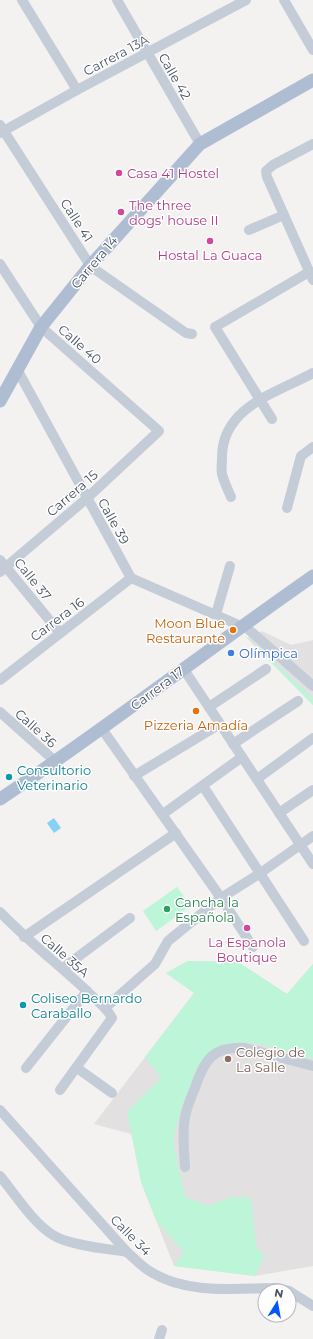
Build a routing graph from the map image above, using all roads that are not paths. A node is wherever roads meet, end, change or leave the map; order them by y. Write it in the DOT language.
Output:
graph roads {
  1 [pos="22,0"];
  2 [pos="117,0"];
  3 [pos="246,0"];
  4 [pos="284,0"];
  5 [pos="313,50"];
  6 [pos="147,53"];
  7 [pos="313,80"];
  8 [pos="77,90"];
  9 [pos="1,130"];
  10 [pos="200,144"];
  11 [pos="313,144"];
  12 [pos="284,215"];
  13 [pos="249,230"];
  14 [pos="0,264"];
  15 [pos="90,266"];
  16 [pos="311,276"];
  17 [pos="41,327"];
  18 [pos="192,334"];
  19 [pos="18,371"];
  20 [pos="313,373"];
  21 [pos="259,399"];
  22 [pos="0,401"];
  23 [pos="272,419"];
  24 [pos="159,431"];
  25 [pos="313,446"];
  26 [pos="231,497"];
  27 [pos="86,499"];
  28 [pos="287,508"];
  29 [pos="2,566"];
  30 [pos="230,566"];
  31 [pos="313,576"];
  32 [pos="131,578"];
  33 [pos="216,614"];
  34 [pos="241,625"];
  35 [pos="60,633"];
  36 [pos="183,668"];
  37 [pos="266,670"];
  38 [pos="0,680"];
  39 [pos="313,686"];
  40 [pos="298,701"];
  41 [pos="209,707"];
  42 [pos="0,712"];
  43 [pos="220,724"];
  44 [pos="102,729"];
  45 [pos="313,738"];
  46 [pos="233,744"];
  47 [pos="242,757"];
  48 [pos="56,762"];
  49 [pos="134,776"];
  50 [pos="257,779"];
  51 [pos="203,786"];
  52 [pos="313,790"];
  53 [pos="0,799"];
  54 [pos="279,813"];
  55 [pos="162,814"];
  56 [pos="176,833"];
  57 [pos="313,836"];
  58 [pos="300,844"];
  59 [pos="313,864"];
  60 [pos="259,874"];
  61 [pos="221,898"];
  62 [pos="0,912"];
  63 [pos="130,918"];
  64 [pos="24,937"];
  65 [pos="304,941"];
  66 [pos="253,947"];
  67 [pos="63,968"];
  68 [pos="87,992"];
  69 [pos="105,1008"];
  70 [pos="313,1066"];
  71 [pos="26,1068"];
  72 [pos="77,1068"];
  73 [pos="60,1090"];
  74 [pos="112,1093"];
  75 [pos="0,1110"];
  76 [pos="185,1167"];
  77 [pos="0,1176"];
  78 [pos="127,1252"];
  79 [pos="257,1288"];
  80 [pos="297,1296"];
  81 [pos="313,1306"];
  1 -- 8 [label="street"];
  2 -- 6 [label="street, Calle 42"];
  3 -- 6 [label="street, Carrera 13A"];
  4 -- 5 [label="street"];
  6 -- 8 [label="street, Carrera 13A"];
  6 -- 10 [label="street, Calle 42"];
  7 -- 10 [label="main road, Carrera 14"];
  8 -- 9 [label="street, Carrera 13A"];
  9 -- 15 [label="street, Calle 41"];
  10 -- 15 [label="main road, Carrera 14"];
  11 -- 12 [label="street"];
  12 -- 13 [label="street"];
  12 -- 16 [label="street"];
  14 -- 17 [label="street, Calle 40"];
  15 -- 17 [label="main road, Carrera 14"];
  15 -- 18 [label="street, Calle 41"];
  16 -- 21 [label="street"];
  17 -- 19 [label="main road, Carrera 14"];
  17 -- 24 [label="street, Calle 40"];
  19 -- 22 [label="main road, Carrera 14"];
  19 -- 27 [label="street, Calle 39"];
  20 -- 21 [label="street"];
  21 -- 23 [label="street"];
  21 -- 26 [label="street"];
  24 -- 27 [label="street, Carrera 15"];
  25 -- 28 [label="street"];
  27 -- 29 [label="street, Carrera 15"];
  27 -- 32 [label="street, Calle 39"];
  29 -- 35 [label="street, Calle 37"];
  30 -- 33 [label="street"];
  31 -- 34 [label="main road, Carrera 17"];
  32 -- 33 [label="street"];
  32 -- 35 [label="street, Carrera 16"];
  33 -- 34 [label="street"];
  34 -- 36 [label="main road, Carrera 17"];
  34 -- 39 [label="street"];
  35 -- 38 [label="street, Carrera 16"];
  36 -- 41 [label="street"];
  36 -- 44 [label="main road, Carrera 17"];
  37 -- 41 [label="street"];
  40 -- 46 [label="street"];
  41 -- 43 [label="street"];
  42 -- 48 [label="street, Calle 36"];
  43 -- 46 [label="street"];
  43 -- 49 [label="street"];
  44 -- 48 [label="main road, Carrera 17"];
  44 -- 49 [label="street"];
  45 -- 50 [label="street"];
  46 -- 47 [label="street"];
  47 -- 50 [label="street"];
  47 -- 51 [label="street"];
  48 -- 53 [label="main road, Carrera 17"];
  49 -- 55 [label="street"];
  50 -- 54 [label="street"];
  51 -- 55 [label="street"];
  51 -- 60 [label="street"];
  52 -- 54 [label="street"];
  54 -- 58 [label="street"];
  55 -- 56 [label="street"];
  56 -- 61 [label="street"];
  56 -- 64 [label="street"];
  57 -- 58 [label="street"];
  58 -- 59 [label="street"];
  58 -- 60 [label="street"];
  60 -- 61 [label="street"];
  60 -- 65 [label="street"];
  61 -- 66 [label="street"];
  61 -- 69 [label="street"];
  62 -- 64 [label="street, Calle 35A"];
  63 -- 67 [label="street"];
  64 -- 67 [label="street, Calle 35A"];
  67 -- 68 [label="street, Calle 35A"];
  68 -- 69 [label="street, Calle 35A"];
  68 -- 71 [label="street"];
  69 -- 72 [label="street, Calle 35A"];
  70 -- 76 [label="street"];
  72 -- 73 [label="street"];
  72 -- 74 [label="street"];
  75 -- 78 [label="street, Calle 34"];
  77 -- 78 [label="street"];
  78 -- 79 [label="street, Calle 34"];
  80 -- 81 [label="street, Calle 34"];
}
